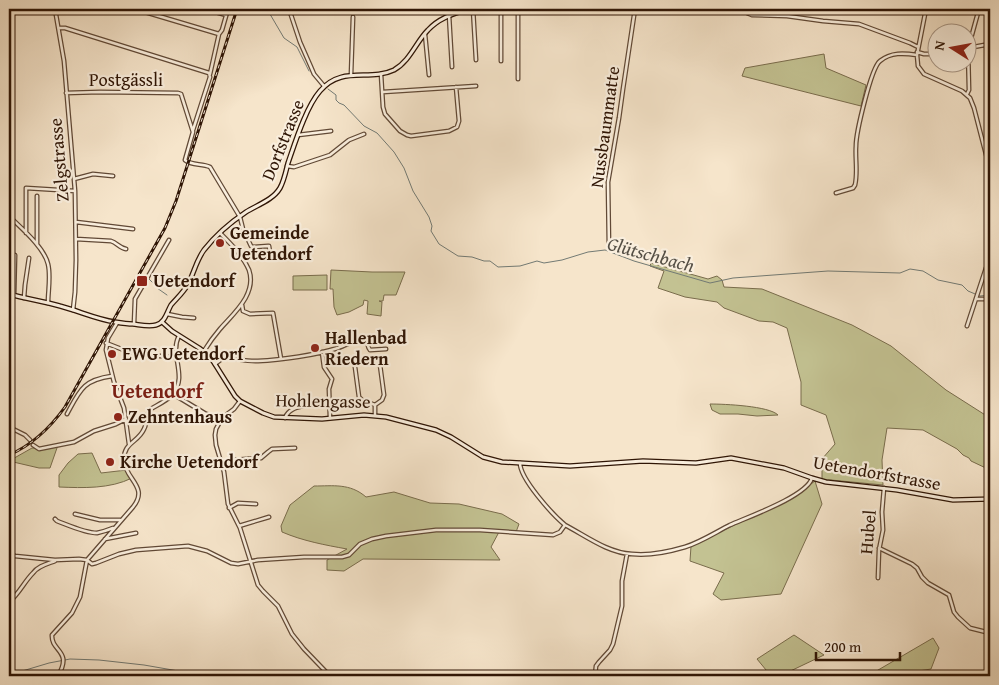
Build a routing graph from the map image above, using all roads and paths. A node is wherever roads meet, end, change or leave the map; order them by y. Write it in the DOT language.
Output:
graph roads {
  1 [pos="54,9"];
  2 [pos="135,9"];
  3 [pos="205,9"];
  4 [pos="228,9"];
  5 [pos="289,9"];
  6 [pos="468,9"];
  7 [pos="473,9"];
  8 [pos="500,9"];
  9 [pos="518,9"];
  10 [pos="635,9"];
  11 [pos="745,9"];
  12 [pos="926,9"];
  13 [pos="978,9"];
  14 [pos="460,10"];
  15 [pos="449,15"];
  16 [pos="226,16"];
  17 [pos="353,17"];
  18 [pos="974,22"];
  19 [pos="58,28"];
  20 [pos="219,34"];
  21 [pos="425,34"];
  22 [pos="990,44"];
  23 [pos="918,47"];
  24 [pos="976,47"];
  25 [pos="917,54"];
  26 [pos="926,54"];
  27 [pos="476,60"];
  28 [pos="501,61"];
  29 [pos="452,67"];
  30 [pos="968,72"];
  31 [pos="210,74"];
  32 [pos="381,74"];
  33 [pos="351,75"];
  34 [pos="429,75"];
  35 [pos="518,79"];
  36 [pos="324,86"];
  37 [pos="476,86"];
  38 [pos="456,87"];
  39 [pos="383,92"];
  40 [pos="66,93"];
  41 [pos="967,94"];
  42 [pos="331,131"];
  43 [pos="193,132"];
  44 [pos="298,134"];
  45 [pos="364,134"];
  46 [pos="287,166"];
  47 [pos="990,170"];
  48 [pos="113,176"];
  49 [pos="74,179"];
  50 [pos="75,191"];
  51 [pos="836,193"];
  52 [pos="37,196"];
  53 [pos="9,216"];
  54 [pos="240,217"];
  55 [pos="76,222"];
  56 [pos="134,229"];
  57 [pos="26,233"];
  58 [pos="220,233"];
  59 [pos="76,239"];
  60 [pos="169,240"];
  61 [pos="37,246"];
  62 [pos="609,249"];
  63 [pos="126,250"];
  64 [pos="270,254"];
  65 [pos="15,255"];
  66 [pos="29,258"];
  67 [pos="990,263"];
  68 [pos="9,294"];
  69 [pos="14,296"];
  70 [pos="24,298"];
  71 [pos="977,298"];
  72 [pos="990,299"];
  73 [pos="48,303"];
  74 [pos="242,306"];
  75 [pos="73,310"];
  76 [pos="167,314"];
  77 [pos="194,318"];
  78 [pos="162,322"];
  79 [pos="117,323"];
  80 [pos="134,324"];
  81 [pos="967,326"];
  82 [pos="179,336"];
  83 [pos="106,344"];
  84 [pos="386,349"];
  85 [pos="204,351"];
  86 [pos="322,352"];
  87 [pos="177,357"];
  88 [pos="225,358"];
  89 [pos="212,359"];
  90 [pos="281,359"];
  91 [pos="215,364"];
  92 [pos="380,365"];
  93 [pos="355,366"];
  94 [pos="112,376"];
  95 [pos="172,394"];
  96 [pos="240,401"];
  97 [pos="311,404"];
  98 [pos="375,405"];
  99 [pos="68,414"];
  100 [pos="376,415"];
  101 [pos="222,418"];
  102 [pos="285,418"];
  103 [pos="330,418"];
  104 [pos="126,419"];
  105 [pos="9,427"];
  106 [pos="30,440"];
  107 [pos="129,444"];
  108 [pos="33,445"];
  109 [pos="294,448"];
  110 [pos="520,463"];
  111 [pos="223,465"];
  112 [pos="812,478"];
  113 [pos="884,488"];
  114 [pos="990,499"];
  115 [pos="256,504"];
  116 [pos="230,508"];
  117 [pos="75,514"];
  118 [pos="269,517"];
  119 [pos="55,520"];
  120 [pos="120,520"];
  121 [pos="566,525"];
  122 [pos="239,526"];
  123 [pos="114,528"];
  124 [pos="136,533"];
  125 [pos="104,539"];
  126 [pos="879,548"];
  127 [pos="9,552"];
  128 [pos="627,554"];
  129 [pos="45,559"];
  130 [pos="55,560"];
  131 [pos="87,560"];
  132 [pos="251,562"];
  133 [pos="45,564"];
  134 [pos="878,578"];
  135 [pos="9,602"];
  136 [pos="990,636"];
  137 [pos="58,676"];
  138 [pos="330,676"];
  139 [pos="595,676"];
  1 -- 19 [label="street, Zelgstrasse"];
  2 -- 20 [label="street"];
  3 -- 16 [label="street"];
  4 -- 16 [label="street"];
  5 -- 36 [label="street"];
  6 -- 14 [label="street"];
  7 -- 27 [label="street"];
  8 -- 28 [label="street"];
  9 -- 35 [label="street"];
  10 -- 62 [label="street, Nussbaummatte"];
  11 -- 23 [label="street"];
  12 -- 23 [label="street"];
  13 -- 18 [label="street"];
  14 -- 15 [label="street"];
  15 -- 21 [label="street"];
  15 -- 29 [label="street"];
  16 -- 20 [label="street"];
  17 -- 33 [label="street"];
  19 -- 31 [label="street"];
  19 -- 40 [label="street, Zelgstrasse"];
  20 -- 31 [label="street"];
  21 -- 32 [label="street"];
  21 -- 34 [label="street"];
  22 -- 24 [label="street"];
  23 -- 25 [label="street"];
  25 -- 26 [label="street"];
  25 -- 41 [label="street"];
  25 -- 51 [label="street"];
  30 -- 41 [label="street"];
  31 -- 43 [label="street"];
  32 -- 33 [label="street"];
  32 -- 39 [label="street"];
  33 -- 36 [label="street"];
  36 -- 44 [label="street, Dorfstrasse"];
  37 -- 38 [label="street"];
  38 -- 39 [label="street"];
  38 -- 39 [label="street"];
  40 -- 43 [label="street, Postgässli"];
  40 -- 49 [label="street, Zelgstrasse"];
  41 -- 47 [label="street"];
  42 -- 44 [label="street"];
  43 -- 54 [label="street"];
  44 -- 46 [label="street, Dorfstrasse"];
  45 -- 46 [label="street"];
  46 -- 54 [label="street, Dorfstrasse"];
  48 -- 49 [label="street"];
  49 -- 50 [label="street, Zelgstrasse"];
  50 -- 55 [label="street, Zelgstrasse"];
  50 -- 57 [label="street"];
  52 -- 61 [label="street"];
  53 -- 57 [label="street"];
  54 -- 58 [label="street, Dorfstrasse"];
  54 -- 64 [label="street"];
  55 -- 56 [label="street"];
  55 -- 59 [label="street, Zelgstrasse"];
  57 -- 61 [label="street"];
  58 -- 74 [label="street"];
  58 -- 76 [label="street, Dorfstrasse"];
  59 -- 63 [label="street"];
  59 -- 75 [label="street, Zelgstrasse"];
  60 -- 80 [label="street"];
  61 -- 73 [label="street"];
  65 -- 69 [label="street"];
  66 -- 70 [label="street"];
  67 -- 71 [label="street"];
  68 -- 69 [label="street"];
  69 -- 70 [label="street"];
  70 -- 73 [label="street"];
  71 -- 72 [label="street"];
  71 -- 81 [label="street"];
  73 -- 75 [label="street"];
  74 -- 85 [label="street"];
  74 -- 90 [label="street"];
  75 -- 79 [label="street"];
  76 -- 77 [label="street"];
  76 -- 78 [label="street, Dorfstrasse"];
  78 -- 80 [label="street"];
  78 -- 82 [label="street, Hohlengasse"];
  79 -- 80 [label="street"];
  79 -- 83 [label="street"];
  82 -- 85 [label="street, Hohlengasse"];
  82 -- 87 [label="street"];
  83 -- 87 [label="street"];
  83 -- 94 [label="street"];
  84 -- 86 [label="street"];
  85 -- 89 [label="street, Hohlengasse"];
  86 -- 90 [label="street"];
  86 -- 103 [label="street"];
  87 -- 95 [label="street"];
  88 -- 89 [label="street"];
  88 -- 90 [label="street"];
  88 -- 91 [label="street"];
  89 -- 91 [label="street, Hohlengasse"];
  91 -- 96 [label="street, Hohlengasse"];
  92 -- 98 [label="street"];
  93 -- 98 [label="street"];
  94 -- 99 [label="street"];
  94 -- 104 [label="street"];
  95 -- 101 [label="street"];
  95 -- 107 [label="street"];
  96 -- 101 [label="street"];
  96 -- 102 [label="street, Hohlengasse"];
  97 -- 102 [label="street"];
  98 -- 100 [label="street"];
  100 -- 103 [label="street, Hohlengasse"];
  100 -- 110 [label="street, Hohlengasse"];
  101 -- 111 [label="street"];
  102 -- 103 [label="street, Hohlengasse"];
  104 -- 107 [label="street"];
  104 -- 108 [label="street"];
  105 -- 106 [label="street"];
  107 -- 120 [label="street"];
  109 -- 111 [label="street"];
  110 -- 112 [label="street, Uetendorfstrasse"];
  110 -- 121 [label="street"];
  111 -- 116 [label="street"];
  112 -- 113 [label="street, Uetendorfstrasse"];
  112 -- 128 [label="street"];
  113 -- 114 [label="street, Uetendorfstrasse"];
  113 -- 126 [label="street, Hubel"];
  115 -- 116 [label="street"];
  116 -- 122 [label="street"];
  117 -- 120 [label="street"];
  118 -- 122 [label="street"];
  119 -- 123 [label="street"];
  120 -- 123 [label="street"];
  121 -- 128 [label="street"];
  121 -- 132 [label="street"];
  122 -- 132 [label="street"];
  123 -- 125 [label="street"];
  124 -- 125 [label="street"];
  125 -- 131 [label="street"];
  126 -- 134 [label="street, Hubel"];
  126 -- 136 [label="street"];
  127 -- 129 [label="street"];
  128 -- 139 [label="street"];
  129 -- 130 [label="street"];
  129 -- 133 [label="street"];
  130 -- 131 [label="street"];
  130 -- 133 [label="street"];
  131 -- 132 [label="street"];
  131 -- 137 [label="street"];
  132 -- 138 [label="street"];
  133 -- 135 [label="street"];
}
